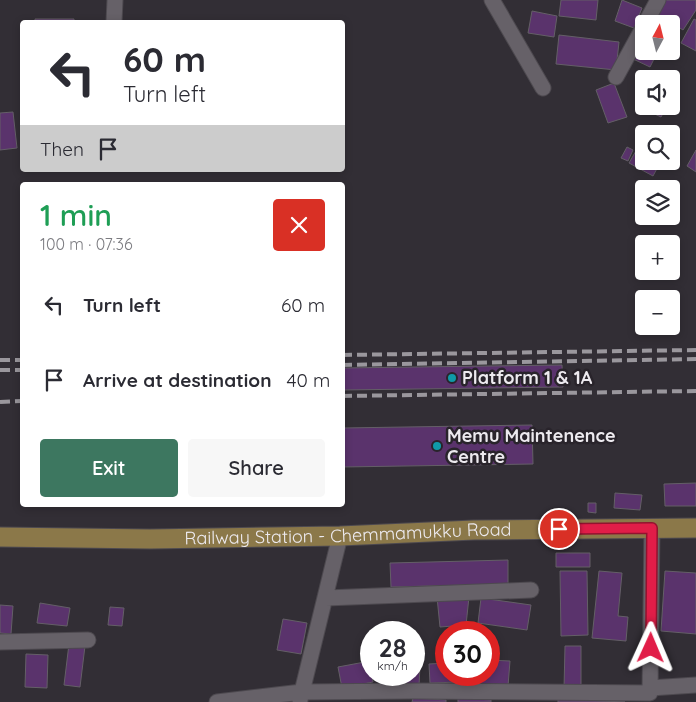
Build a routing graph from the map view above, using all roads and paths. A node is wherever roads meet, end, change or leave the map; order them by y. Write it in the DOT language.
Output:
graph roads {
  1 [pos="115,0"];
  2 [pos="492,0"];
  3 [pos="658,0"];
  4 [pos="650,15"];
  5 [pos="114,20"];
  6 [pos="635,42"];
  7 [pos="616,77"];
  8 [pos="543,88"];
  9 [pos="652,528"];
  10 [pos="696,528"];
  11 [pos="340,536"];
  12 [pos="0,537"];
  13 [pos="531,590"];
  14 [pos="326,598"];
  15 [pos="88,640"];
  16 [pos="0,642"];
  17 [pos="696,685"];
  18 [pos="650,688"];
  19 [pos="301,697"];
  20 [pos="221,701"];
  1 -- 5 [label="street"];
  2 -- 8 [label="street"];
  3 -- 4 [label="street"];
  6 -- 7 [label="street"];
  9 -- 10 [label="main road, Railway Station - Chemmamukku Road"];
  9 -- 11 [label="main road, Railway Station - Chemmamukku Road"];
  9 -- 18 [label="street"];
  11 -- 12 [label="main road, Railway Station - Chemmamukku Road"];
  11 -- 14 [label="street"];
  13 -- 14 [label="street"];
  14 -- 19 [label="street"];
  15 -- 16 [label="street"];
  17 -- 18 [label="street"];
  18 -- 19 [label="street"];
  19 -- 20 [label="street"];
}
